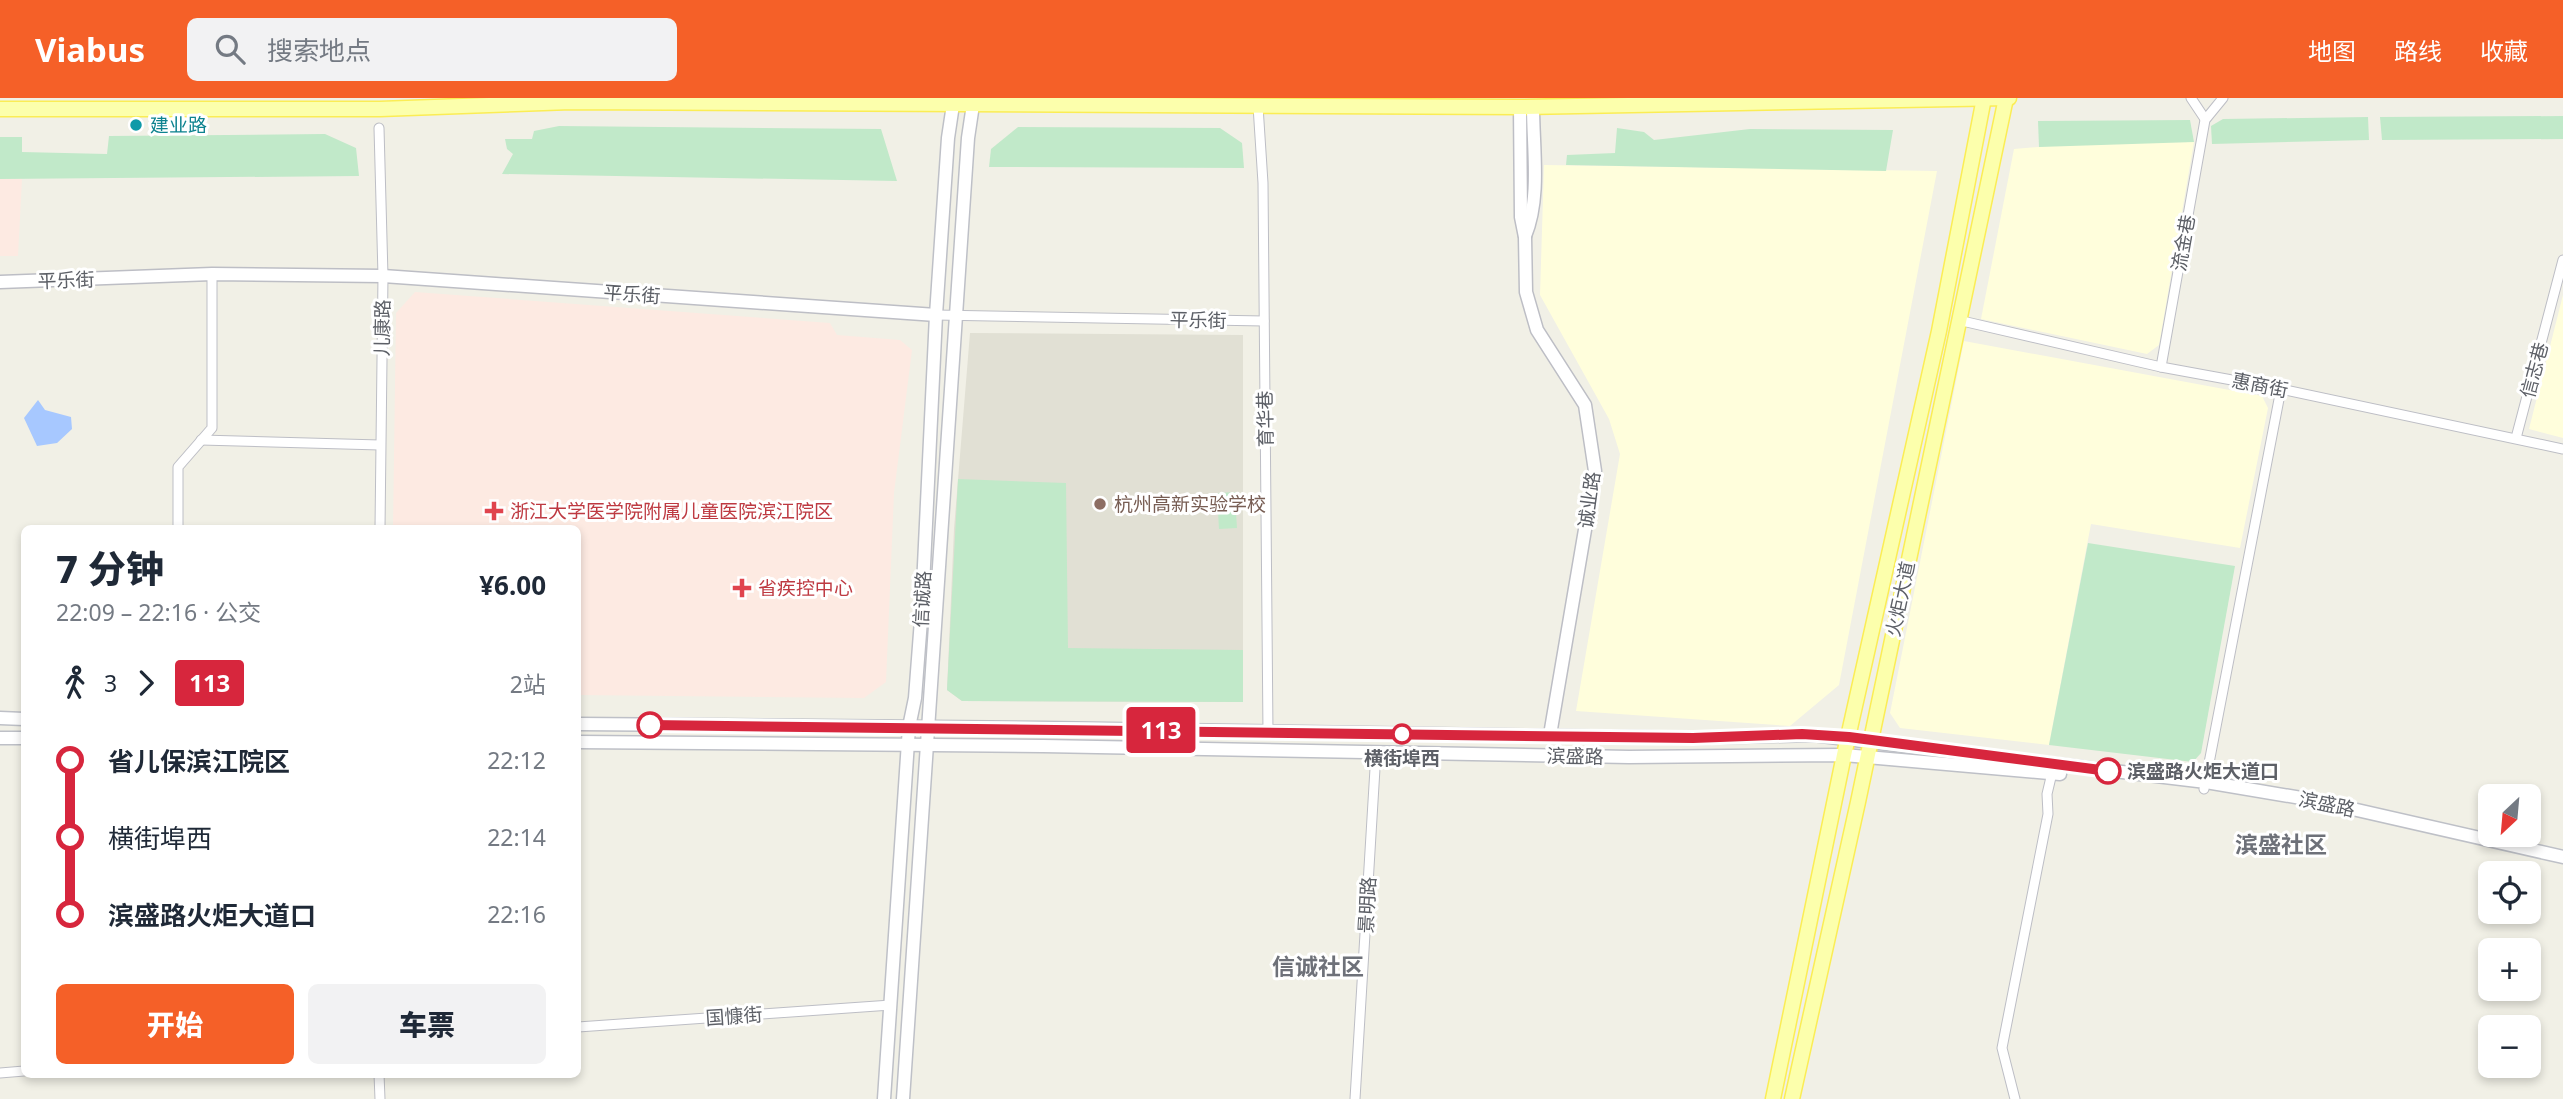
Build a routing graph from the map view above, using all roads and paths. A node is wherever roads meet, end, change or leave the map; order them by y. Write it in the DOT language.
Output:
graph roads {
  1 [pos="1984,98"];
  2 [pos="2007,98"];
  3 [pos="2191,98"];
  4 [pos="2223,98"];
  5 [pos="954,101"];
  6 [pos="973,101"];
  7 [pos="1258,106"];
  8 [pos="1526,107"];
  9 [pos="0,109"];
  10 [pos="2205,119"];
  11 [pos="379,128"];
  12 [pos="2563,260"];
  13 [pos="212,274"];
  14 [pos="383,276"];
  15 [pos="0,282"];
  16 [pos="936,315"];
  17 [pos="957,316"];
  18 [pos="1958,320"];
  19 [pos="1264,321"];
  20 [pos="2161,367"];
  21 [pos="2281,389"];
  22 [pos="2516,438"];
  23 [pos="201,440"];
  24 [pos="380,445"];
  25 [pos="2563,449"];
  26 [pos="178,525"];
  27 [pos="380,525"];
  28 [pos="0,718"];
  29 [pos="21,719"];
  30 [pos="581,724"];
  31 [pos="909,727"];
  32 [pos="928,727"];
  33 [pos="1268,732"];
  34 [pos="1550,735"];
  35 [pos="1849,737"];
  36 [pos="0,738"];
  37 [pos="21,738"];
  38 [pos="1871,740"];
  39 [pos="581,742"];
  40 [pos="908,745"];
  41 [pos="927,745"];
  42 [pos="1376,752"];
  43 [pos="1844,755"];
  44 [pos="1867,757"];
  45 [pos="2052,773"];
  46 [pos="2205,785"];
  47 [pos="2563,857"];
  48 [pos="2563,864"];
  49 [pos="891,1005"];
  50 [pos="581,1027"];
  51 [pos="21,1071"];
  52 [pos="0,1073"];
  53 [pos="379,1078"];
  54 [pos="380,1099"];
  55 [pos="884,1099"];
  56 [pos="903,1099"];
  57 [pos="1355,1099"];
  58 [pos="1773,1099"];
  59 [pos="1793,1099"];
  60 [pos="2015,1099"];
  1 -- 2 [label="main road"];
  1 -- 8 [label="main road"];
  1 -- 35 [label="main road, 火炬大道"];
  2 -- 18 [label="main road, 火炬大道"];
  3 -- 10 [label="street"];
  4 -- 10 [label="street"];
  5 -- 6 [label="main road"];
  5 -- 9 [label="main road"];
  5 -- 16 [label="main road, 信诚路"];
  6 -- 7 [label="main road"];
  6 -- 17 [label="main road, 信诚路"];
  7 -- 8 [label="main road"];
  7 -- 19 [label="street, 育华巷"];
  8 -- 34 [label="main road, 诚业路"];
  10 -- 20 [label="street, 流金巷"];
  11 -- 14 [label="street, 儿康路"];
  12 -- 22 [label="street, 信志巷"];
  13 -- 14 [label="main road, 平乐街"];
  13 -- 15 [label="main road, 平乐街"];
  13 -- 23 [label="street"];
  14 -- 16 [label="main road, 平乐街"];
  14 -- 24 [label="street, 儿康路"];
  16 -- 17 [label="street, 平乐街"];
  16 -- 31 [label="main road, 信诚路"];
  17 -- 19 [label="street, 平乐街"];
  17 -- 32 [label="main road, 信诚路"];
  18 -- 20 [label="street, 惠商街"];
  18 -- 38 [label="main road, 火炬大道"];
  19 -- 33 [label="street, 育华巷"];
  20 -- 21 [label="street, 惠商街"];
  21 -- 22 [label="street, 惠商街"];
  21 -- 46 [label="street"];
  22 -- 25 [label="street, 惠商街"];
  23 -- 24 [label="street"];
  23 -- 26 [label="street"];
  24 -- 27 [label="street, 儿康路"];
  28 -- 29 [label="main road"];
  30 -- 31 [label="main road, 滨盛路"];
  31 -- 32 [label="main road, 滨盛路"];
  31 -- 40 [label="main road, 信诚路"];
  32 -- 33 [label="main road, 滨盛路"];
  32 -- 41 [label="main road, 信诚路"];
  33 -- 34 [label="main road, 滨盛路"];
  34 -- 35 [label="main road, 滨盛路"];
  35 -- 38 [label="main road, 滨盛路"];
  35 -- 43 [label="main road, 火炬大道"];
  36 -- 37 [label="main road"];
  38 -- 44 [label="main road, 火炬大道"];
  38 -- 46 [label="main road, 滨盛路"];
  39 -- 40 [label="main road, 滨盛路"];
  40 -- 41 [label="main road, 滨盛路"];
  40 -- 49 [label="main road, 信诚路"];
  41 -- 42 [label="main road, 滨盛路"];
  41 -- 56 [label="main road, 信诚路"];
  42 -- 43 [label="main road, 滨盛路"];
  42 -- 57 [label="street, 景明路"];
  43 -- 44 [label="main road, 滨盛路"];
  43 -- 58 [label="main road, 火炬大道"];
  44 -- 45 [label="main road, 滨盛路"];
  44 -- 59 [label="main road, 火炬大道"];
  45 -- 46 [label="main road, 滨盛路"];
  45 -- 60 [label="street"];
  46 -- 47 [label="main road, 滨盛路"];
  46 -- 48 [label="main road, 滨盛路"];
  49 -- 50 [label="street, 国慷街"];
  49 -- 55 [label="main road, 信诚路"];
  51 -- 52 [label="street"];
  53 -- 54 [label="street"];
}
